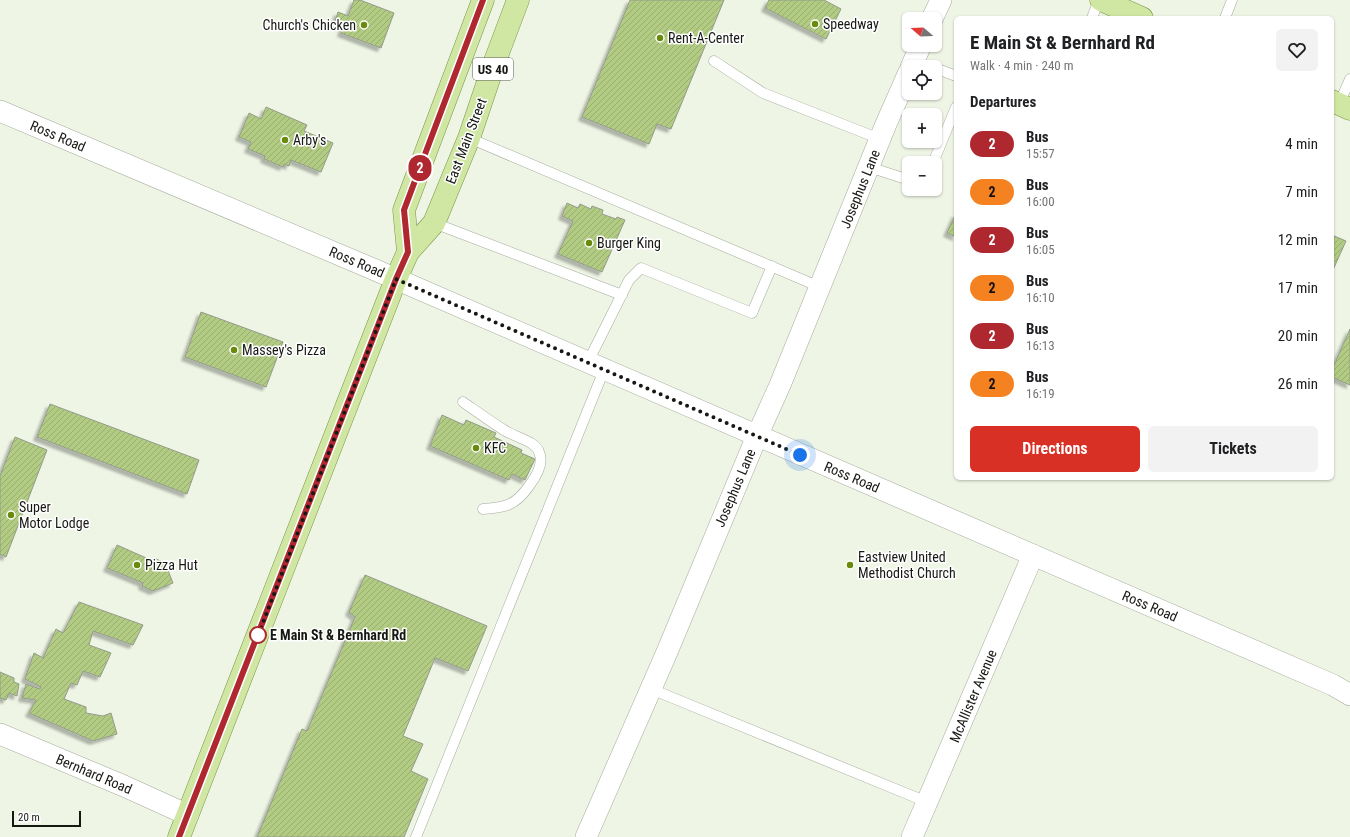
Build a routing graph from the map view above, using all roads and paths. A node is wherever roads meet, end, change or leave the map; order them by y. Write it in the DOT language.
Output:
graph roads {
  1 [pos="483,0"];
  2 [pos="518,0"];
  3 [pos="941,0"];
  4 [pos="1100,0"];
  5 [pos="1232,0"];
  6 [pos="935,12"];
  7 [pos="1093,16"];
  8 [pos="1137,16"];
  9 [pos="1226,16"];
  10 [pos="714,61"];
  11 [pos="942,71"];
  12 [pos="954,75"];
  13 [pos="1350,79"];
  14 [pos="902,93"];
  15 [pos="1340,105"];
  16 [pos="0,111"];
  17 [pos="954,112"];
  18 [pos="469,138"];
  19 [pos="880,139"];
  20 [pos="936,156"];
  21 [pos="869,166"];
  22 [pos="902,178"];
  23 [pos="434,223"];
  24 [pos="408,252"];
  25 [pos="772,266"];
  26 [pos="396,279"];
  27 [pos="820,287"];
  28 [pos="622,295"];
  29 [pos="596,366"];
  30 [pos="463,402"];
  31 [pos="757,436"];
  32 [pos="483,509"];
  33 [pos="1033,555"];
  34 [pos="651,689"];
  35 [pos="1350,695"];
  36 [pos="0,734"];
  37 [pos="927,802"];
  38 [pos="188,815"];
  39 [pos="179,837"];
  40 [pos="416,837"];
  41 [pos="586,837"];
  42 [pos="912,837"];
  1 -- 24 [label="main road, East Main Street / US 40"];
  2 -- 18 [label="main road, East Main Street / US 40"];
  3 -- 6 [label="street"];
  4 -- 7 [label="lane"];
  4 -- 8 [label="main road"];
  5 -- 9 [label="lane"];
  10 -- 19 [label="lane"];
  11 -- 12 [label="lane"];
  13 -- 15 [label="lane"];
  14 -- 19 [label="street, Josephus Lane"];
  16 -- 26 [label="street, Ross Road"];
  17 -- 20 [label="lane"];
  18 -- 23 [label="main road, East Main Street / US 40"];
  18 -- 25 [label="lane"];
  19 -- 21 [label="street, Josephus Lane"];
  21 -- 22 [label="lane"];
  21 -- 27 [label="street, Josephus Lane"];
  23 -- 24 [label="main road, East Main Street / US 40"];
  23 -- 28 [label="lane"];
  24 -- 26 [label="main road, East Main Street / US 40"];
  25 -- 27 [label="lane"];
  25 -- 28 [label="lane"];
  26 -- 29 [label="street, Ross Road"];
  26 -- 38 [label="main road, East Main Street / US 40"];
  27 -- 31 [label="street, Josephus Lane"];
  28 -- 29 [label="lane"];
  29 -- 31 [label="street, Ross Road"];
  29 -- 40 [label="lane"];
  30 -- 32 [label="lane"];
  31 -- 33 [label="street, Ross Road"];
  31 -- 34 [label="street, Josephus Lane"];
  33 -- 35 [label="street, Ross Road"];
  33 -- 37 [label="street, McAllister Avenue"];
  34 -- 37 [label="lane"];
  34 -- 41 [label="street, Josephus Lane"];
  36 -- 38 [label="street, Bernhard Road"];
  37 -- 42 [label="street, McAllister Avenue"];
  38 -- 39 [label="main road, East Main Street / US 40"];
}
